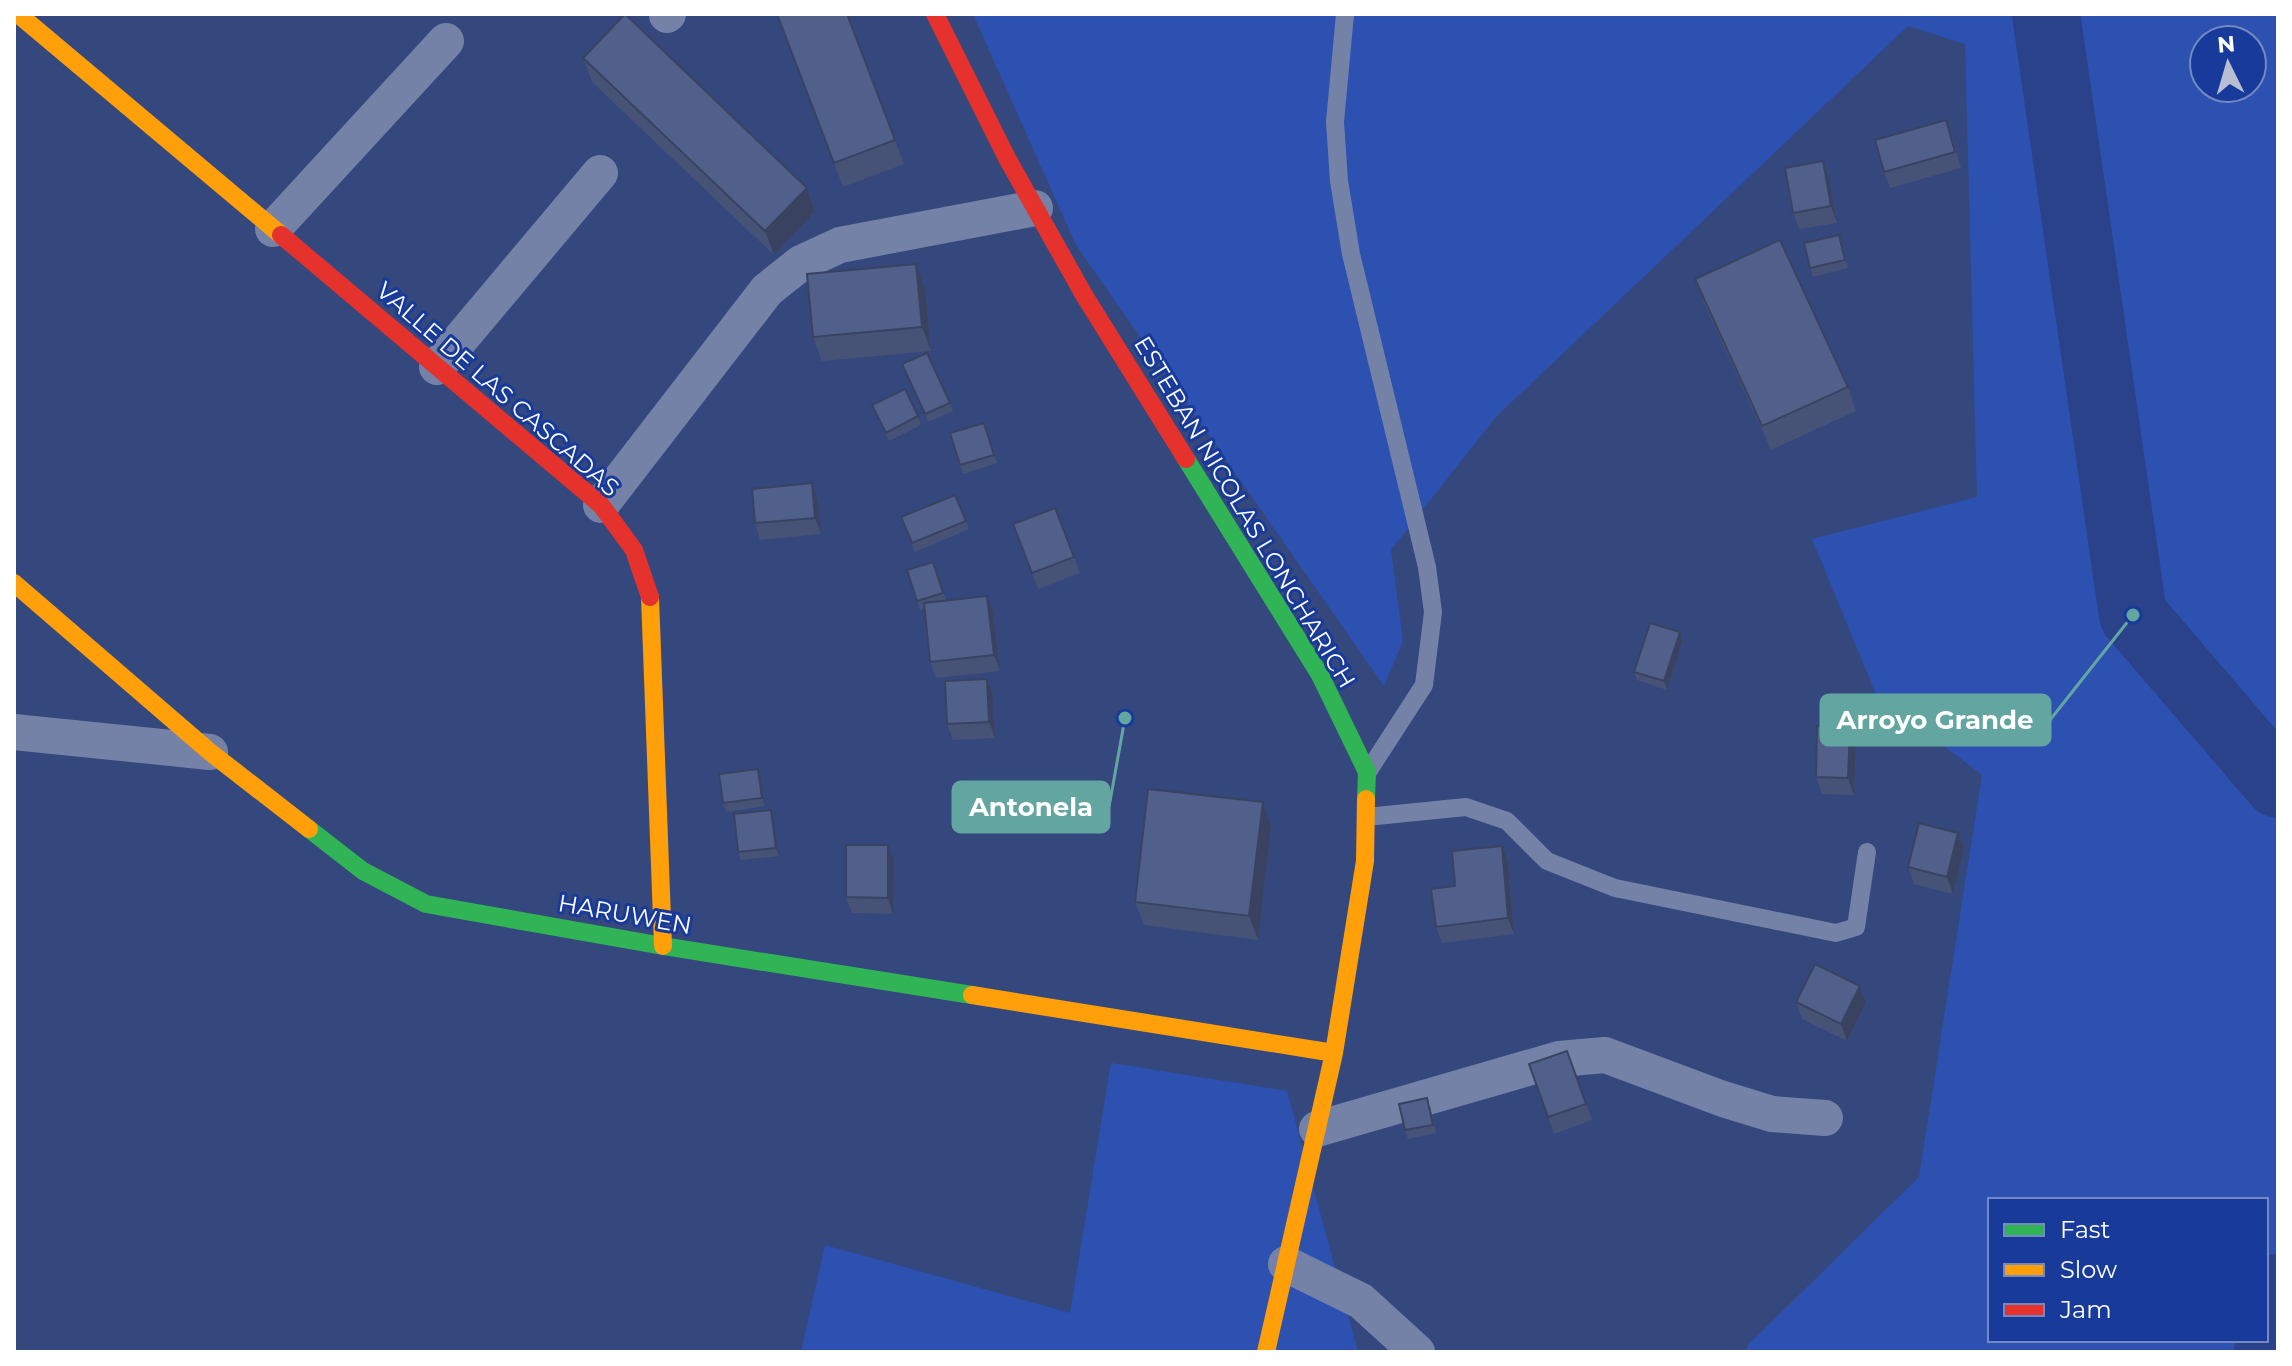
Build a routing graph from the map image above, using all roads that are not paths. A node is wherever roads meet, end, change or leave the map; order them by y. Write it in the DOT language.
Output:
graph roads {
  1 [pos="18,14"];
  2 [pos="935,14"];
  3 [pos="1345,14"];
  4 [pos="446,41"];
  5 [pos="600,173"];
  6 [pos="1035,208"];
  7 [pos="273,229"];
  8 [pos="437,367"];
  9 [pos="601,505"];
  10 [pos="14,583"];
  11 [pos="14,732"];
  12 [pos="210,752"];
  13 [pos="1367,772"];
  14 [pos="1366,817"];
  15 [pos="1867,852"];
  16 [pos="663,946"];
  17 [pos="1334,1053"];
  18 [pos="1825,1118"];
  19 [pos="1317,1129"];
  20 [pos="1286,1264"];
  21 [pos="1266,1352"];
  22 [pos="1417,1352"];
  1 -- 7 [label="street, VALLE DE LAS CASCADAS"];
  2 -- 6 [label="street, ESTEBAN NICOLAS LONCHARICH"];
  3 -- 13 [label="lane"];
  4 -- 7 [label="street"];
  5 -- 8 [label="street"];
  6 -- 9 [label="street"];
  6 -- 13 [label="street, ESTEBAN NICOLAS LONCHARICH"];
  7 -- 8 [label="street, VALLE DE LAS CASCADAS"];
  8 -- 9 [label="street, VALLE DE LAS CASCADAS"];
  9 -- 16 [label="street, VALLE DE LAS CASCADAS"];
  10 -- 12 [label="street, HARUWEN"];
  11 -- 12 [label="street"];
  12 -- 16 [label="street, HARUWEN"];
  13 -- 14 [label="street, ESTEBAN NICOLAS LONCHARICH"];
  14 -- 15 [label="lane"];
  14 -- 17 [label="street, ESTEBAN NICOLAS LONCHARICH"];
  16 -- 17 [label="street, HARUWEN"];
  17 -- 19 [label="street, ESTEBAN NICOLAS LONCHARICH"];
  18 -- 19 [label="street"];
  19 -- 20 [label="street, ESTEBAN NICOLAS LONCHARICH"];
  20 -- 21 [label="street, ESTEBAN NICOLAS LONCHARICH"];
  20 -- 22 [label="street"];
}
